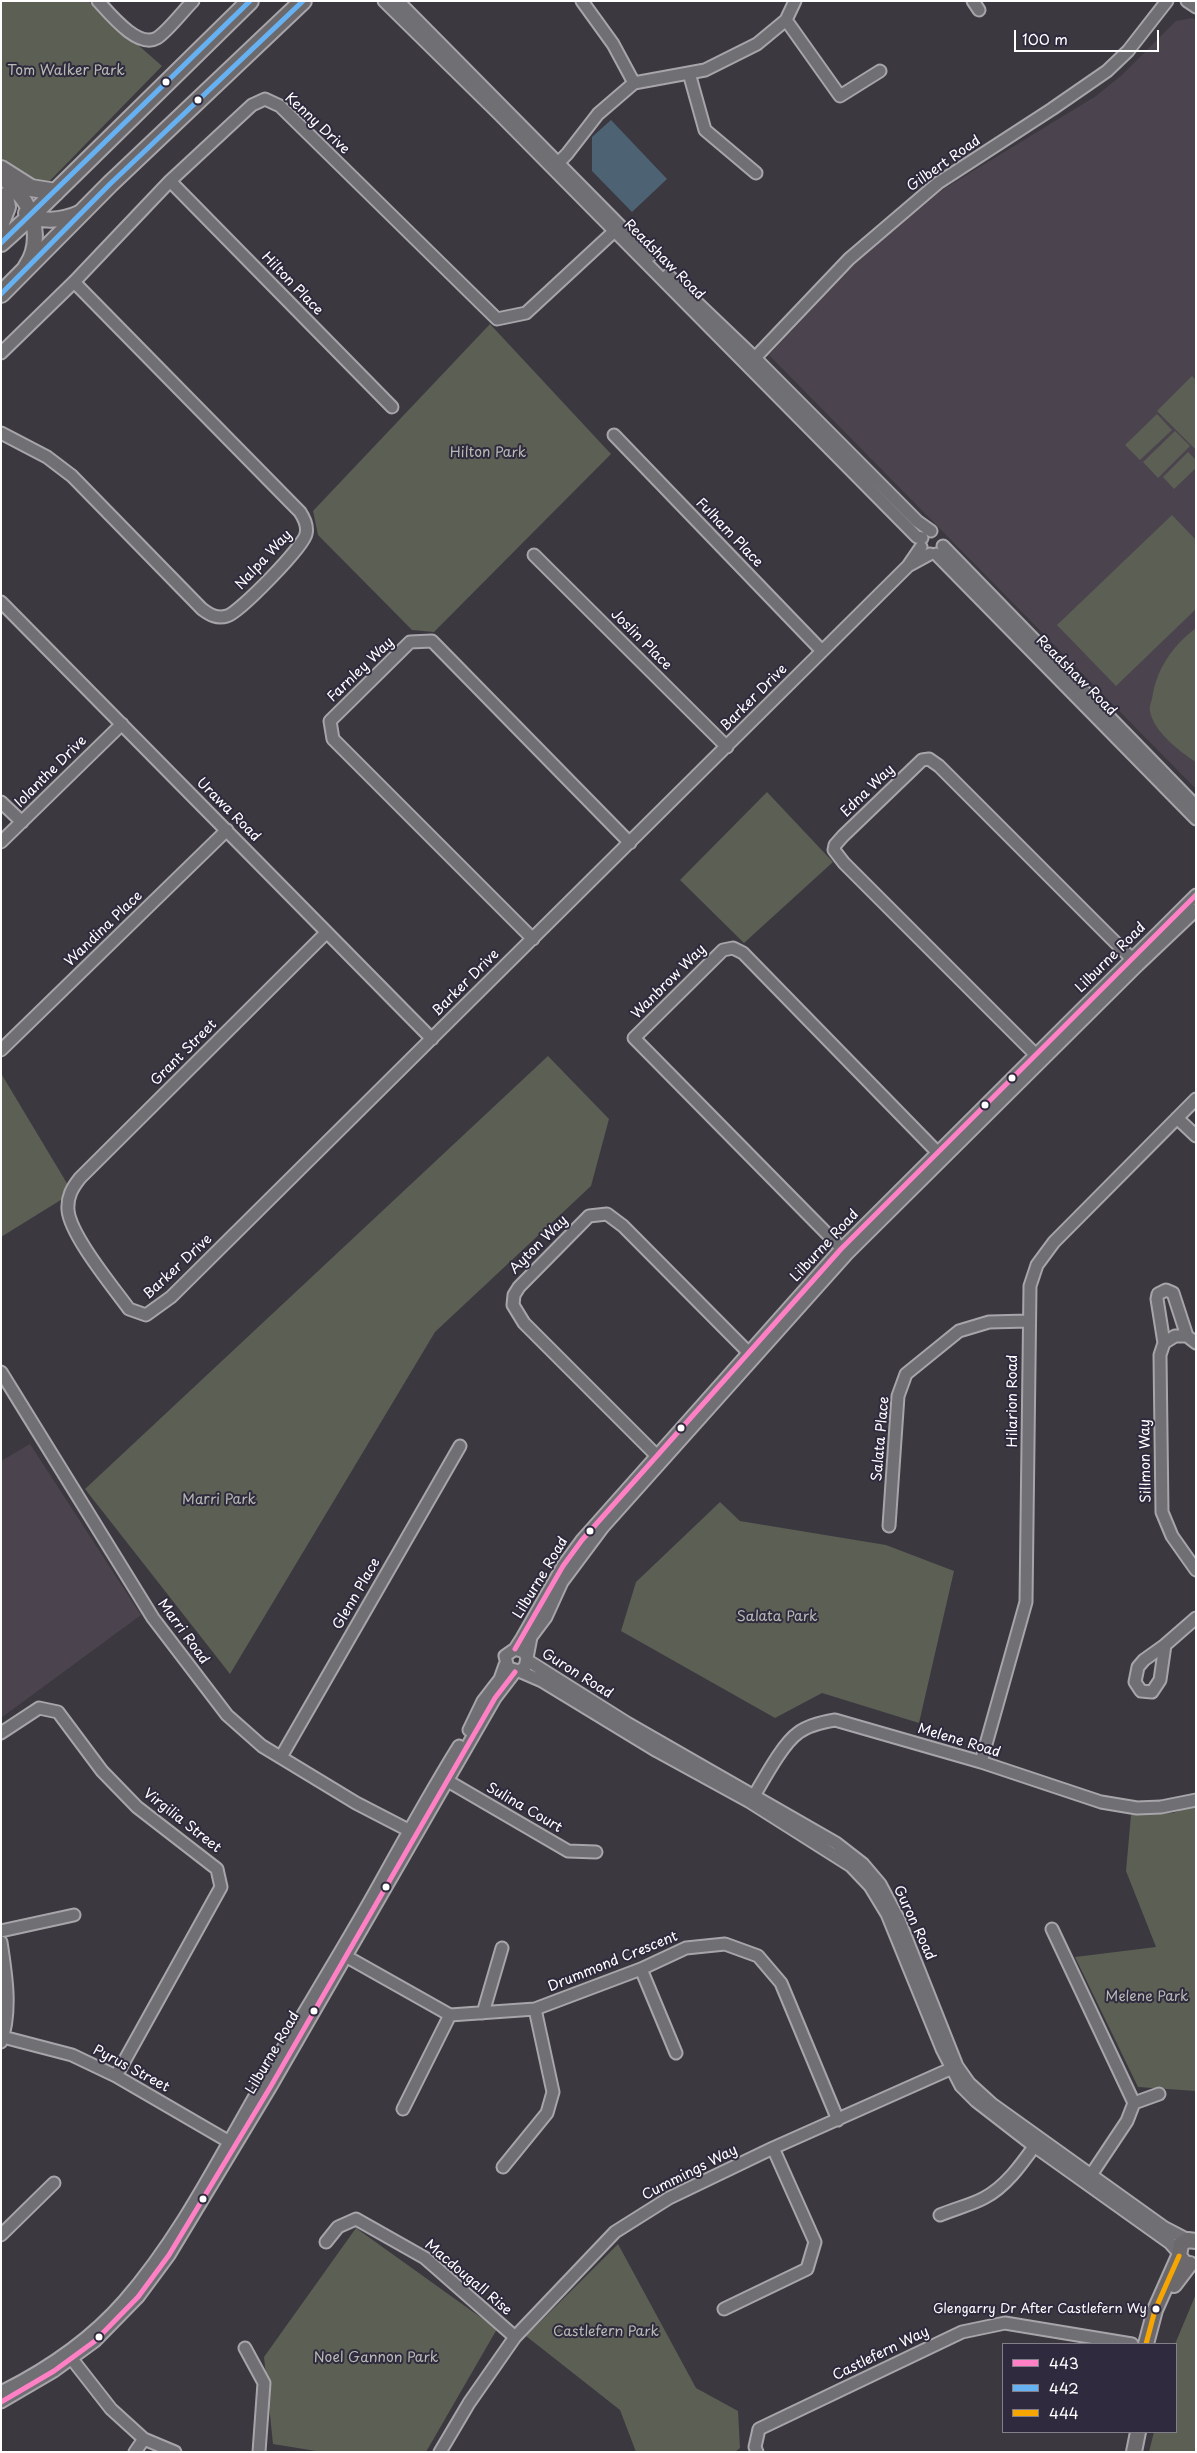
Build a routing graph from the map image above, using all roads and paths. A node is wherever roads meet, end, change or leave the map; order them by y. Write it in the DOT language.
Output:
graph roads {
  1 [pos="98,1"];
  2 [pos="193,1"];
  3 [pos="250,1"];
  4 [pos="303,1"];
  5 [pos="384,1"];
  6 [pos="398,1"];
  7 [pos="582,1"];
  8 [pos="795,1"];
  9 [pos="1167,1"];
  10 [pos="1187,1"];
  11 [pos="1196,7"];
  12 [pos="786,20"];
  13 [pos="880,70"];
  14 [pos="689,73"];
  15 [pos="634,83"];
  16 [pos="556,165"];
  17 [pos="1,168"];
  18 [pos="756,173"];
  19 [pos="1,176"];
  20 [pos="170,181"];
  21 [pos="56,192"];
  22 [pos="3,194"];
  23 [pos="85,211"];
  24 [pos="31,216"];
  25 [pos="1,223"];
  26 [pos="617,228"];
  27 [pos="1,243"];
  28 [pos="20,275"];
  29 [pos="74,282"];
  30 [pos="1,294"];
  31 [pos="1,353"];
  32 [pos="751,361"];
  33 [pos="392,407"];
  34 [pos="1,433"];
  35 [pos="614,435"];
  36 [pos="930,545"];
  37 [pos="534,555"];
  38 [pos="1,602"];
  39 [pos="822,651"];
  40 [pos="122,724"];
  41 [pos="727,747"];
  42 [pos="1,802"];
  43 [pos="1196,806"];
  44 [pos="1196,819"];
  45 [pos="22,822"];
  46 [pos="227,830"];
  47 [pos="1,842"];
  48 [pos="630,843"];
  49 [pos="1196,896"];
  50 [pos="1196,910"];
  51 [pos="326,933"];
  52 [pos="533,939"];
  53 [pos="1135,962"];
  54 [pos="432,1039"];
  55 [pos="1,1050"];
  56 [pos="1038,1058"];
  57 [pos="1196,1099"];
  58 [pos="1177,1118"];
  59 [pos="1196,1136"];
  60 [pos="940,1154"];
  61 [pos="69,1200"];
  62 [pos="844,1252"];
  63 [pos="1028,1321"];
  64 [pos="1192,1340"];
  65 [pos="1164,1342"];
  66 [pos="751,1356"];
  67 [pos="1,1372"];
  68 [pos="460,1446"];
  69 [pos="659,1458"];
  70 [pos="889,1526"];
  71 [pos="1196,1570"];
  72 [pos="1196,1618"];
  73 [pos="1165,1645"];
  74 [pos="515,1649"];
  75 [pos="527,1659"];
  76 [pos="506,1665"];
  77 [pos="517,1672"];
  78 [pos="1,1733"];
  79 [pos="281,1757"];
  80 [pos="981,1762"];
  81 [pos="444,1779"];
  82 [pos="752,1799"];
  83 [pos="1196,1800"];
  84 [pos="412,1832"];
  85 [pos="596,1852"];
  86 [pos="74,1915"];
  87 [pos="1052,1929"];
  88 [pos="1,1931"];
  89 [pos="1,1942"];
  90 [pos="502,1948"];
  91 [pos="343,1954"];
  92 [pos="641,1969"];
  93 [pos="535,2009"];
  94 [pos="483,2013"];
  95 [pos="450,2015"];
  96 [pos="2,2040"];
  97 [pos="676,2053"];
  98 [pos="954,2067"];
  99 [pos="116,2076"];
  100 [pos="1159,2094"];
  101 [pos="1134,2103"];
  102 [pos="404,2109"];
  103 [pos="838,2120"];
  104 [pos="1037,2142"];
  105 [pos="232,2144"];
  106 [pos="773,2148"];
  107 [pos="503,2167"];
  108 [pos="1089,2178"];
  109 [pos="54,2183"];
  110 [pos="940,2215"];
  111 [pos="1,2235"];
  112 [pos="1193,2239"];
  113 [pos="326,2242"];
  114 [pos="1179,2254"];
  115 [pos="1193,2264"];
  116 [pos="724,2309"];
  117 [pos="515,2337"];
  118 [pos="1126,2343"];
  119 [pos="1146,2343"];
  120 [pos="1154,2343"];
  121 [pos="246,2348"];
  122 [pos="69,2356"];
  123 [pos="1,2392"];
  124 [pos="1,2402"];
  125 [pos="1130,2433"];
  126 [pos="1138,2433"];
  127 [pos="144,2439"];
  128 [pos="135,2452"];
  129 [pos="175,2452"];
  130 [pos="259,2452"];
  131 [pos="440,2452"];
  132 [pos="757,2452"];
  133 [pos="1126,2452"];
  134 [pos="1134,2452"];
  1 -- 2 [label="street"];
  3 -- 21 [label="highway"];
  4 -- 23 [label="highway"];
  5 -- 16 [label="street, Readshaw Road"];
  6 -- 16 [label="street, Readshaw Road"];
  7 -- 15 [label="street"];
  8 -- 12 [label="street"];
  9 -- 32 [label="street, Gilbert Road"];
  10 -- 11 [label="street"];
  12 -- 13 [label="street"];
  12 -- 14 [label="street"];
  14 -- 15 [label="street"];
  14 -- 18 [label="street"];
  15 -- 16 [label="street"];
  16 -- 26 [label="street, Readshaw Road"];
  17 -- 21 [label="highway"];
  19 -- 24 [label="main road"];
  20 -- 26 [label="street, Kenny Drive"];
  20 -- 29 [label="street, Kenny Drive"];
  20 -- 33 [label="street, Hilton Place"];
  21 -- 24 [label="highway"];
  22 -- 24 [label="main road"];
  22 -- 25 [label="highway"];
  23 -- 24 [label="main road"];
  23 -- 28 [label="highway"];
  24 -- 27 [label="highway"];
  24 -- 28 [label="main road"];
  26 -- 32 [label="street, Readshaw Road"];
  28 -- 30 [label="highway"];
  29 -- 31 [label="street, Kenny Drive"];
  29 -- 34 [label="street, Nalpa Way"];
  32 -- 36 [label="street, Readshaw Road"];
  35 -- 39 [label="street, Fulham Place"];
  36 -- 39 [label="street, Barker Drive"];
  36 -- 43 [label="street, Readshaw Road"];
  36 -- 44 [label="street, Readshaw Road"];
  37 -- 41 [label="street, Joslin Place"];
  38 -- 40 [label="street, Urawa Road"];
  39 -- 41 [label="street, Barker Drive"];
  40 -- 45 [label="street, Iolanthe Drive"];
  40 -- 46 [label="street, Urawa Road"];
  41 -- 48 [label="street, Barker Drive"];
  42 -- 45 [label="street"];
  45 -- 47 [label="street, Iolanthe Drive"];
  46 -- 51 [label="street, Urawa Road"];
  46 -- 55 [label="street, Wandina Place"];
  48 -- 52 [label="street, Barker Drive"];
  48 -- 52 [label="street, Farnley Way"];
  49 -- 53 [label="street, Lilburne Road"];
  50 -- 53 [label="street, Lilburne Road"];
  51 -- 54 [label="street, Urawa Road"];
  51 -- 61 [label="street, Grant Street"];
  52 -- 54 [label="street, Barker Drive"];
  53 -- 56 [label="street, Lilburne Road"];
  53 -- 56 [label="street, Edna Way"];
  54 -- 61 [label="street, Barker Drive"];
  56 -- 60 [label="street, Lilburne Road"];
  57 -- 58 [label="street, Hilarion Road"];
  58 -- 59 [label="street"];
  58 -- 63 [label="street, Hilarion Road"];
  60 -- 62 [label="street, Lilburne Road"];
  60 -- 62 [label="street, Wanbrow Way"];
  62 -- 66 [label="street, Lilburne Road"];
  63 -- 70 [label="street, Salata Place"];
  63 -- 80 [label="street, Hilarion Road"];
  64 -- 65 [label="street, Sillmon Way"];
  64 -- 65 [label="street, Sillmon Way"];
  65 -- 71 [label="street, Sillmon Way"];
  66 -- 69 [label="street, Lilburne Road"];
  66 -- 69 [label="street, Ayton Way"];
  67 -- 79 [label="street, Marri Road"];
  68 -- 79 [label="street, Glenn Place"];
  69 -- 74 [label="street, Lilburne Road"];
  69 -- 75 [label="street, Lilburne Road"];
  72 -- 73 [label="street"];
  74 -- 75 [label="street"];
  74 -- 76 [label="street"];
  75 -- 77 [label="street"];
  75 -- 82 [label="street, Guron Road"];
  76 -- 77 [label="street"];
  76 -- 81 [label="street, Lilburne Road"];
  77 -- 81 [label="street, Lilburne Road"];
  77 -- 82 [label="street, Guron Road"];
  78 -- 99 [label="street, Virgilia Street"];
  79 -- 84 [label="street, Marri Road"];
  80 -- 82 [label="street, Melene Road"];
  80 -- 83 [label="street, Melene Road"];
  81 -- 84 [label="street, Lilburne Road"];
  81 -- 85 [label="street, Sulina Court"];
  82 -- 98 [label="street, Guron Road"];
  84 -- 91 [label="street, Lilburne Road"];
  86 -- 88 [label="street"];
  87 -- 101 [label="street"];
  89 -- 96 [label="street"];
  90 -- 94 [label="street"];
  91 -- 95 [label="street"];
  91 -- 105 [label="street, Lilburne Road"];
  92 -- 93 [label="street, Drummond Crescent"];
  92 -- 97 [label="street"];
  92 -- 103 [label="street, Drummond Crescent"];
  93 -- 94 [label="street, Drummond Crescent"];
  93 -- 107 [label="street"];
  94 -- 95 [label="street, Drummond Crescent"];
  95 -- 102 [label="street"];
  96 -- 99 [label="street, Pyrus Street"];
  98 -- 103 [label="street, Cummings Way"];
  98 -- 104 [label="street, Guron Road"];
  99 -- 105 [label="street, Pyrus Street"];
  100 -- 101 [label="street"];
  101 -- 108 [label="street"];
  103 -- 106 [label="street, Cummings Way"];
  104 -- 108 [label="street, Guron Road"];
  104 -- 110 [label="street"];
  105 -- 122 [label="street, Lilburne Road"];
  106 -- 116 [label="street"];
  106 -- 117 [label="street, Cummings Way"];
  108 -- 112 [label="street, Guron Road"];
  108 -- 114 [label="street, Guron Road"];
  109 -- 111 [label="street"];
  112 -- 114 [label="main road"];
  113 -- 117 [label="street, Macdougall Rise"];
  114 -- 115 [label="main road"];
  114 -- 119 [label="main road"];
  115 -- 120 [label="main road"];
  117 -- 131 [label="street, Cummings Way"];
  118 -- 132 [label="street, Castlefern Way"];
  121 -- 130 [label="street"];
  122 -- 123 [label="street, Lilburne Road"];
  122 -- 124 [label="street, Lilburne Road"];
  122 -- 127 [label="street"];
  125 -- 133 [label="main road"];
  126 -- 134 [label="main road"];
  127 -- 128 [label="street"];
  127 -- 129 [label="street"];
}
